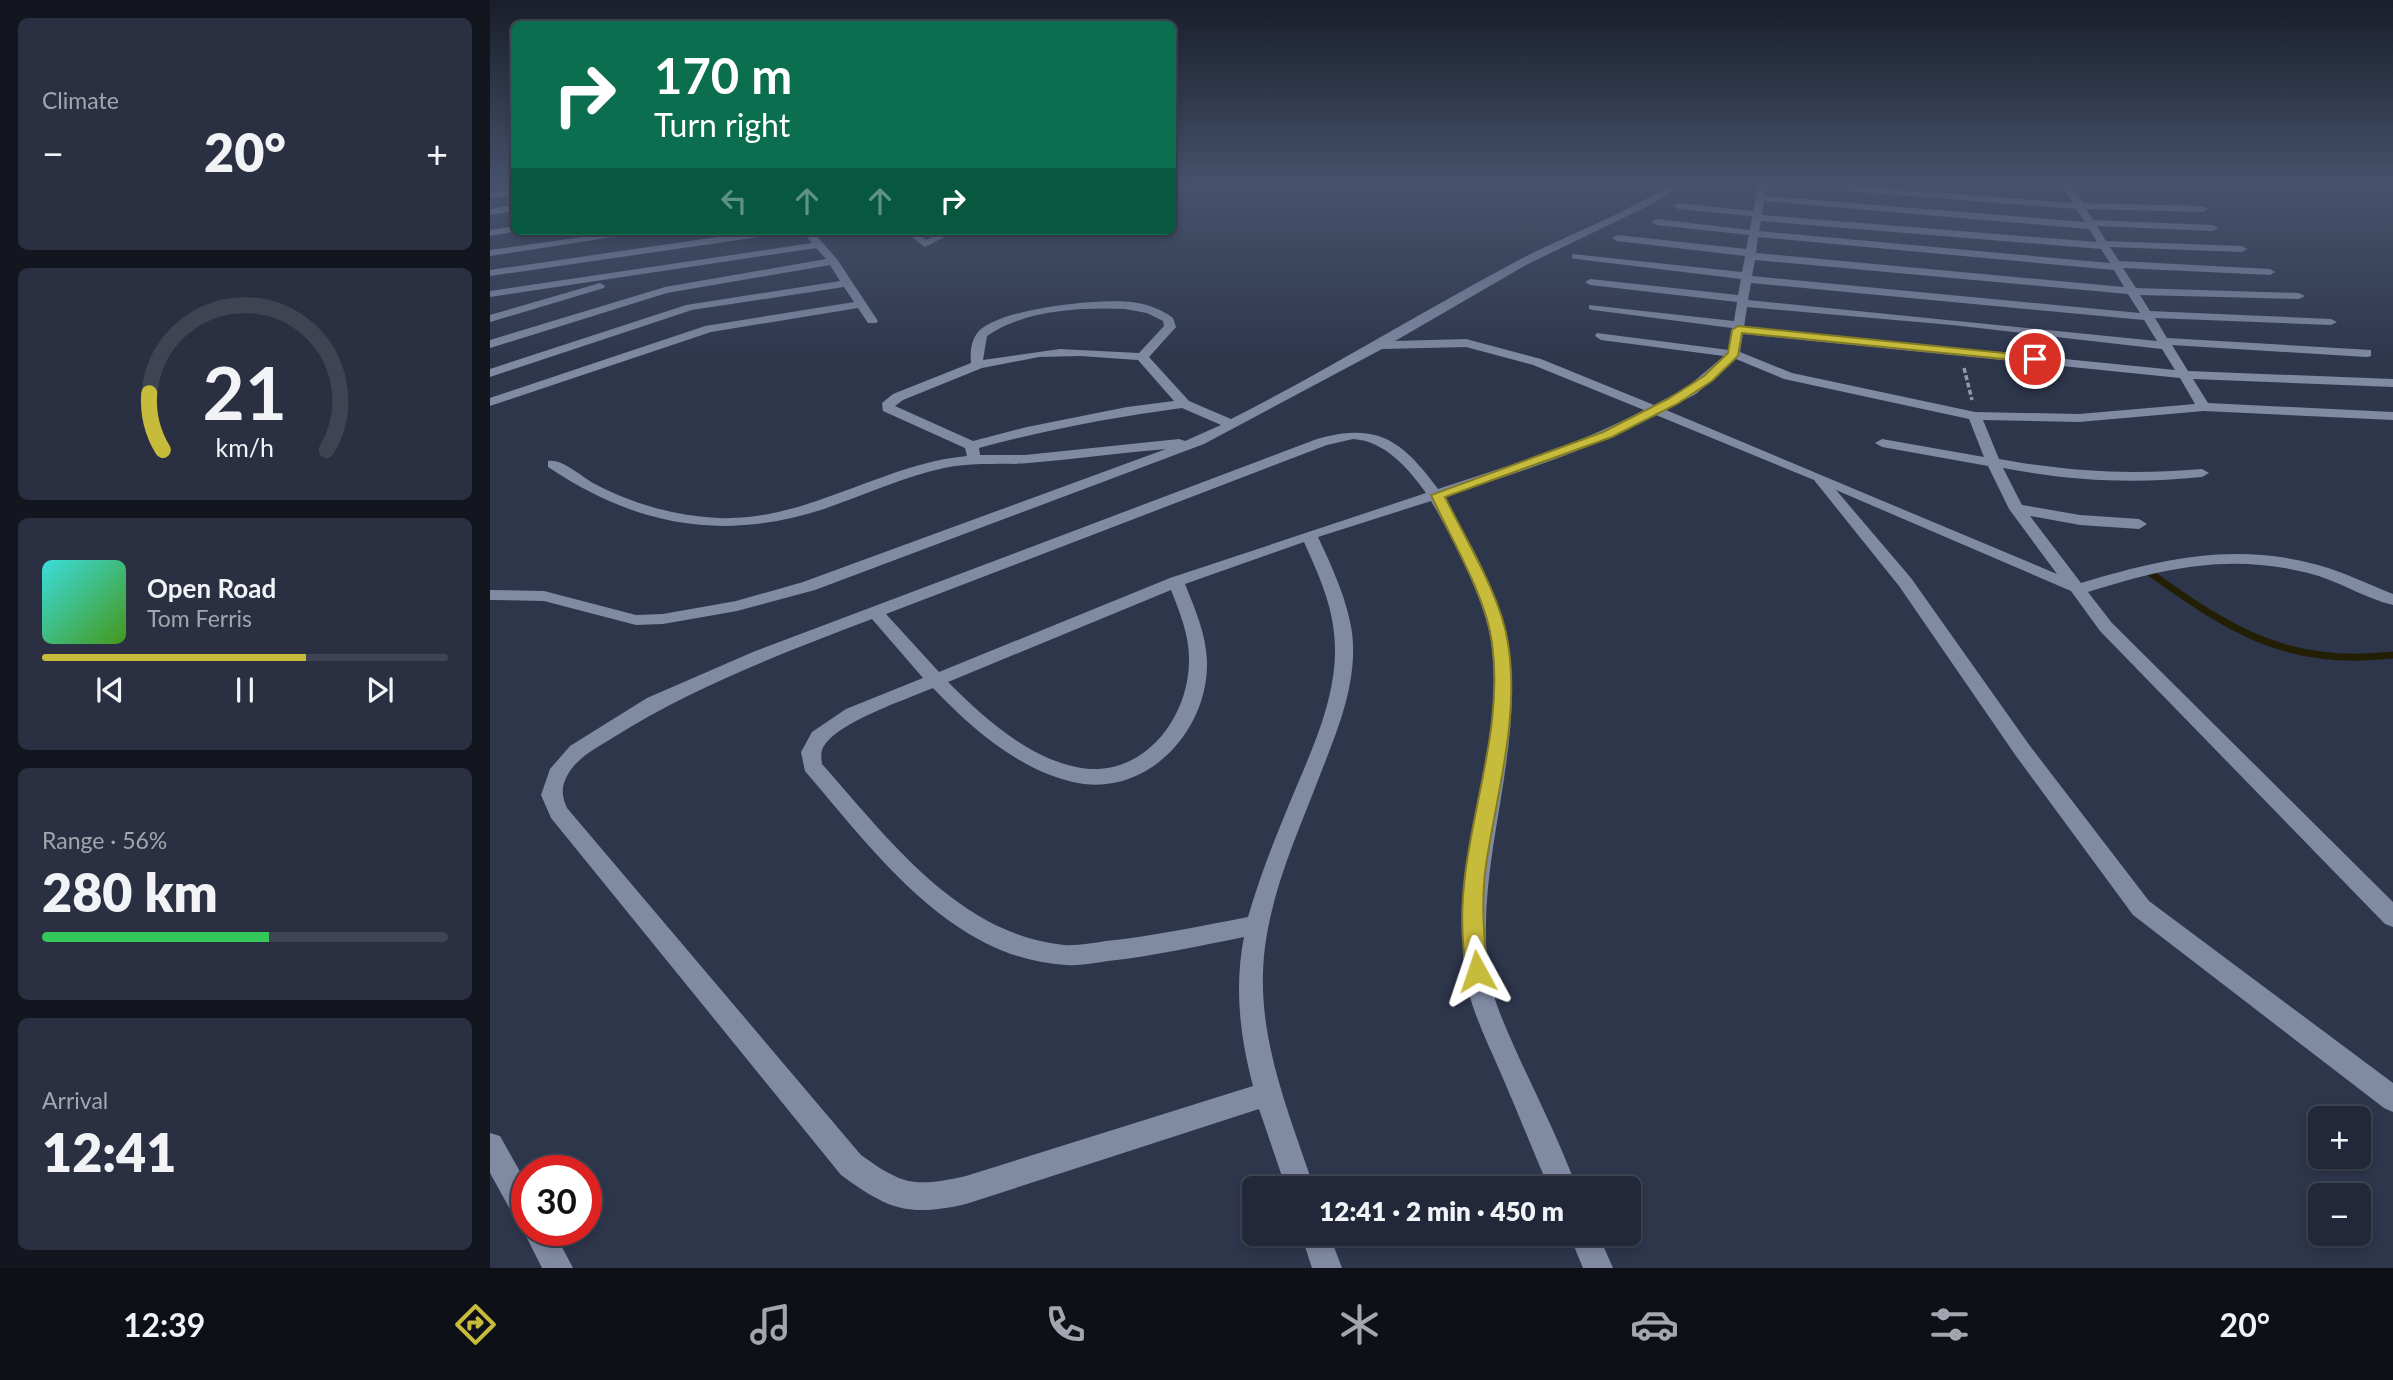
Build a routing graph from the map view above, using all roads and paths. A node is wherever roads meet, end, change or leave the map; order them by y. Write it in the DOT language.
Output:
graph roads {
  1 [pos="560,243"];
  2 [pos="698,243"];
  3 [pos="1563,243"];
  4 [pos="1657,243"];
  5 [pos="1752,243"];
  6 [pos="1858,243"];
  7 [pos="2082,243"];
  8 [pos="818,245"];
  9 [pos="2104,245"];
  10 [pos="2242,249"];
  11 [pos="490,253"];
  12 [pos="1750,255"];
  13 [pos="1576,256"];
  14 [pos="832,261"];
  15 [pos="2117,266"];
  16 [pos="2270,272"];
  17 [pos="490,274"];
  18 [pos="609,276"];
  19 [pos="1746,277"];
  20 [pos="1590,282"];
  21 [pos="847,283"];
  22 [pos="2133,291"];
  23 [pos="490,294"];
  24 [pos="2299,296"];
  25 [pos="1742,301"];
  26 [pos="860,304"];
  27 [pos="1593,307"];
  28 [pos="2148,316"];
  29 [pos="490,319"];
  30 [pos="872,321"];
  31 [pos="2331,322"];
  32 [pos="1738,327"];
  33 [pos="1601,336"];
  34 [pos="490,344"];
  35 [pos="2165,344"];
  36 [pos="1380,345"];
  37 [pos="2367,353"];
  38 [pos="1734,354"];
  39 [pos="1142,357"];
  40 [pos="978,365"];
  41 [pos="490,373"];
  42 [pos="1966,375"];
  43 [pos="2185,375"];
  44 [pos="2393,383"];
  45 [pos="490,402"];
  46 [pos="1184,404"];
  47 [pos="2204,407"];
  48 [pos="1654,411"];
  49 [pos="1975,416"];
  50 [pos="2393,416"];
  51 [pos="1231,424"];
  52 [pos="1199,441"];
  53 [pos="1882,443"];
  54 [pos="973,454"];
  55 [pos="553,464"];
  56 [pos="1994,464"];
  57 [pos="2202,473"];
  58 [pos="1817,477"];
  59 [pos="1438,495"];
  60 [pos="2017,509"];
  61 [pos="2139,524"];
  62 [pos="1309,535"];
  63 [pos="1176,582"];
  64 [pos="2079,589"];
  65 [pos="490,595"];
  66 [pos="2393,600"];
  67 [pos="875,612"];
  68 [pos="933,681"];
  69 [pos="2393,917"];
  70 [pos="1258,925"];
  71 [pos="1268,1094"];
  72 [pos="2393,1099"];
  73 [pos="490,1146"];
  74 [pos="1296,1176"];
  75 [pos="1558,1176"];
  76 [pos="511,1183"];
  77 [pos="546,1246"];
  78 [pos="1319,1246"];
  79 [pos="1588,1246"];
  80 [pos="558,1268"];
  81 [pos="1327,1268"];
  82 [pos="1598,1268"];
  1 -- 11 [label="street"];
  2 -- 17 [label="street"];
  3 -- 36 [label="street"];
  4 -- 12 [label="street"];
  5 -- 12 [label="street"];
  6 -- 15 [label="street"];
  7 -- 9 [label="street"];
  8 -- 14 [label="street"];
  8 -- 18 [label="street"];
  9 -- 10 [label="street"];
  9 -- 15 [label="street"];
  12 -- 19 [label="street"];
  12 -- 22 [label="street"];
  13 -- 19 [label="street"];
  14 -- 21 [label="street"];
  14 -- 34 [label="street"];
  15 -- 16 [label="street"];
  15 -- 22 [label="street"];
  18 -- 23 [label="street"];
  18 -- 29 [label="street"];
  19 -- 25 [label="street"];
  19 -- 28 [label="street"];
  20 -- 25 [label="street"];
  21 -- 26 [label="street"];
  21 -- 41 [label="street"];
  22 -- 24 [label="street"];
  22 -- 28 [label="street"];
  25 -- 32 [label="street"];
  25 -- 35 [label="street"];
  26 -- 30 [label="street"];
  26 -- 45 [label="street"];
  27 -- 32 [label="street"];
  28 -- 31 [label="street"];
  28 -- 35 [label="street"];
  32 -- 38 [label="street"];
  32 -- 43 [label="street"];
  33 -- 38 [label="street"];
  35 -- 37 [label="street"];
  35 -- 43 [label="street"];
  36 -- 48 [label="street"];
  36 -- 51 [label="street"];
  38 -- 48 [label="street"];
  38 -- 49 [label="street"];
  39 -- 40 [label="street"];
  39 -- 40 [label="street"];
  39 -- 46 [label="street"];
  40 -- 54 [label="street"];
  42 -- 49 [label="path"];
  43 -- 44 [label="street"];
  43 -- 47 [label="street"];
  46 -- 51 [label="street"];
  46 -- 54 [label="street"];
  47 -- 49 [label="street"];
  47 -- 50 [label="street"];
  48 -- 58 [label="street"];
  48 -- 59 [label="street"];
  49 -- 56 [label="street"];
  51 -- 52 [label="street"];
  52 -- 54 [label="street"];
  52 -- 65 [label="street"];
  53 -- 56 [label="street"];
  54 -- 55 [label="street"];
  56 -- 57 [label="street"];
  56 -- 60 [label="street"];
  58 -- 64 [label="street"];
  58 -- 72 [label="street"];
  59 -- 62 [label="street"];
  59 -- 67 [label="street"];
  59 -- 75 [label="street"];
  60 -- 61 [label="street"];
  60 -- 64 [label="street"];
  62 -- 63 [label="street"];
  62 -- 70 [label="street"];
  63 -- 68 [label="street"];
  63 -- 68 [label="street"];
  64 -- 66 [label="street"];
  64 -- 69 [label="street"];
  67 -- 68 [label="street"];
  67 -- 71 [label="street"];
  68 -- 70 [label="street"];
  70 -- 71 [label="street"];
  71 -- 74 [label="street"];
  73 -- 76 [label="street"];
  77 -- 80 [label="street"];
  78 -- 81 [label="street"];
  79 -- 82 [label="street"];
}
